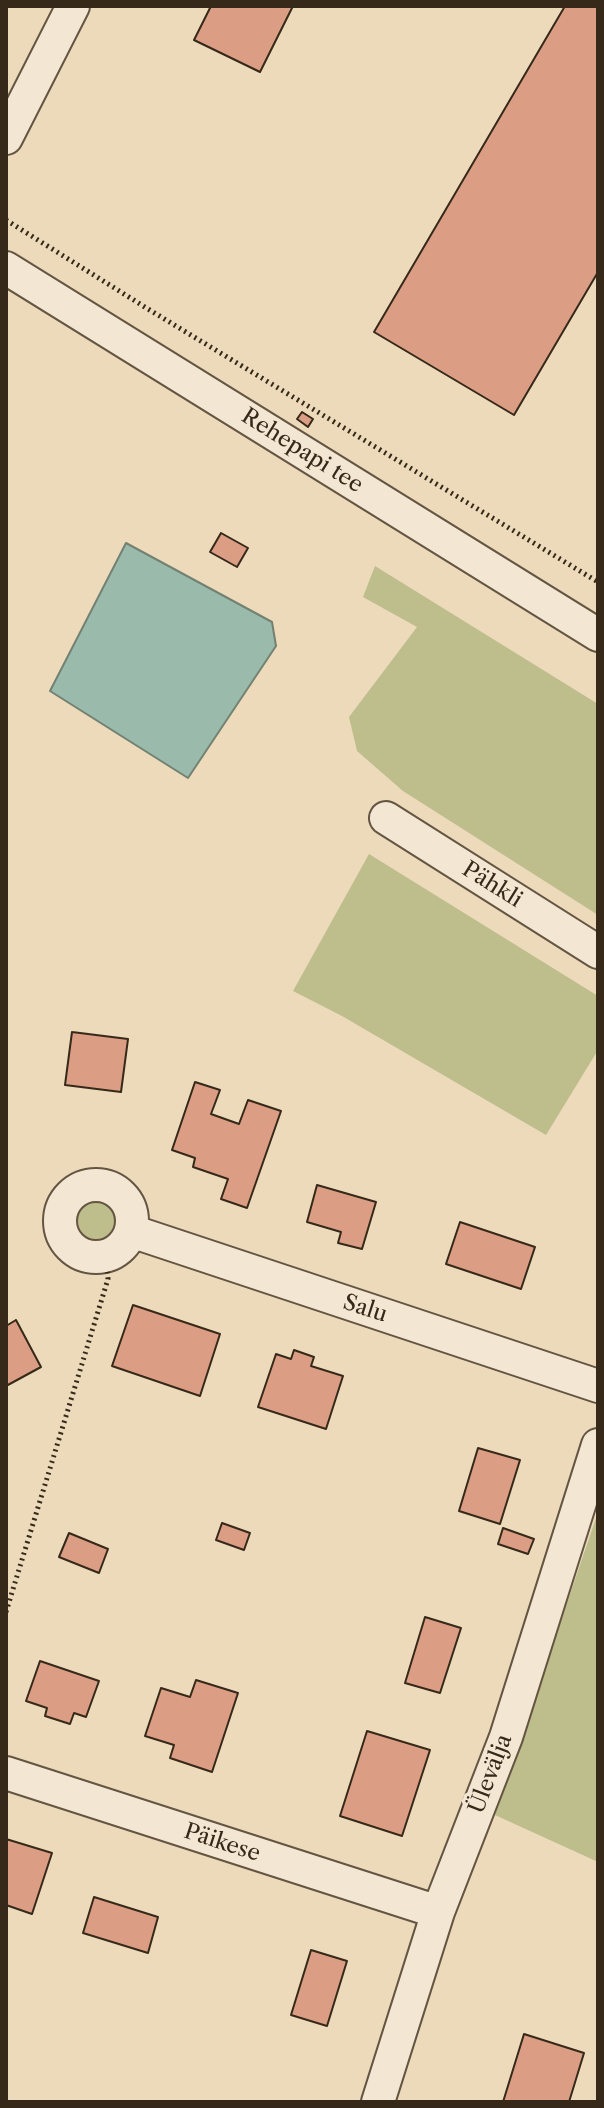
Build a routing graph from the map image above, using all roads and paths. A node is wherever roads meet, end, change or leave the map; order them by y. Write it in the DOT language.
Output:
graph roads {
  1 [pos="73,6"];
  2 [pos="6,138"];
  3 [pos="6,220"];
  4 [pos="6,268"];
  5 [pos="598,582"];
  6 [pos="598,635"];
  7 [pos="386,818"];
  8 [pos="598,952"];
  9 [pos="131,1231"];
  10 [pos="106,1256"];
  11 [pos="598,1386"];
  12 [pos="598,1445"];
  13 [pos="6,1612"];
  14 [pos="6,1773"];
  15 [pos="438,1912"];
  16 [pos="378,2102"];
  1 -- 2 [label="street"];
  3 -- 5 [label="path"];
  4 -- 6 [label="street, Rehepapi tee"];
  7 -- 8 [label="street, Pähkli"];
  9 -- 10 [label="street"];
  9 -- 10 [label="street"];
  9 -- 11 [label="street, Salu"];
  10 -- 13 [label="path"];
  12 -- 15 [label="street, Ülevälja"];
  14 -- 15 [label="street, Päikese"];
  15 -- 16 [label="street, Ülevälja"];
}
